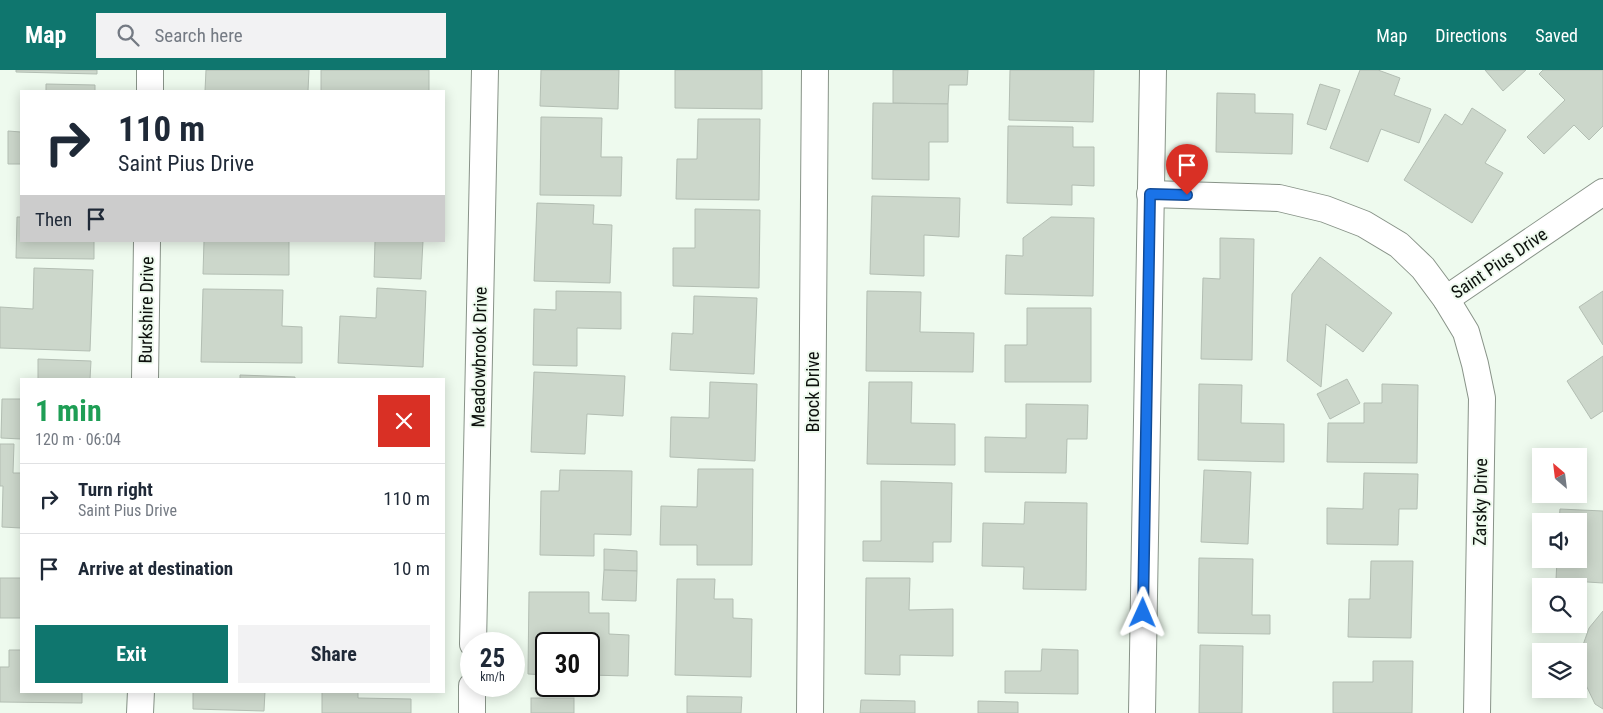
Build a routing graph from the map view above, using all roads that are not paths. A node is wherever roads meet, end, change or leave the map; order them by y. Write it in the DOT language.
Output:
graph roads {
  1 [pos="150,70"];
  2 [pos="485,70"];
  3 [pos="815,70"];
  4 [pos="1152,70"];
  5 [pos="150,90"];
  6 [pos="1603,192"];
  7 [pos="1150,194"];
  8 [pos="147,242"];
  9 [pos="1446,299"];
  10 [pos="145,378"];
  11 [pos="473,632"];
  12 [pos="140,693"];
  13 [pos="472,697"];
  14 [pos="140,713"];
  15 [pos="472,713"];
  16 [pos="810,713"];
  17 [pos="1142,713"];
  18 [pos="1477,713"];
  1 -- 5 [label="street"];
  2 -- 11 [label="street, Meadowbrook Drive"];
  3 -- 16 [label="street, Brock Drive"];
  4 -- 7 [label="street"];
  6 -- 9 [label="street, Saint Pius Drive"];
  7 -- 9 [label="street, Saint Pius Drive"];
  7 -- 17 [label="street"];
  8 -- 10 [label="street, Burkshire Drive"];
  9 -- 18 [label="street, Zarsky Drive"];
  12 -- 14 [label="street"];
  13 -- 15 [label="street"];
}
